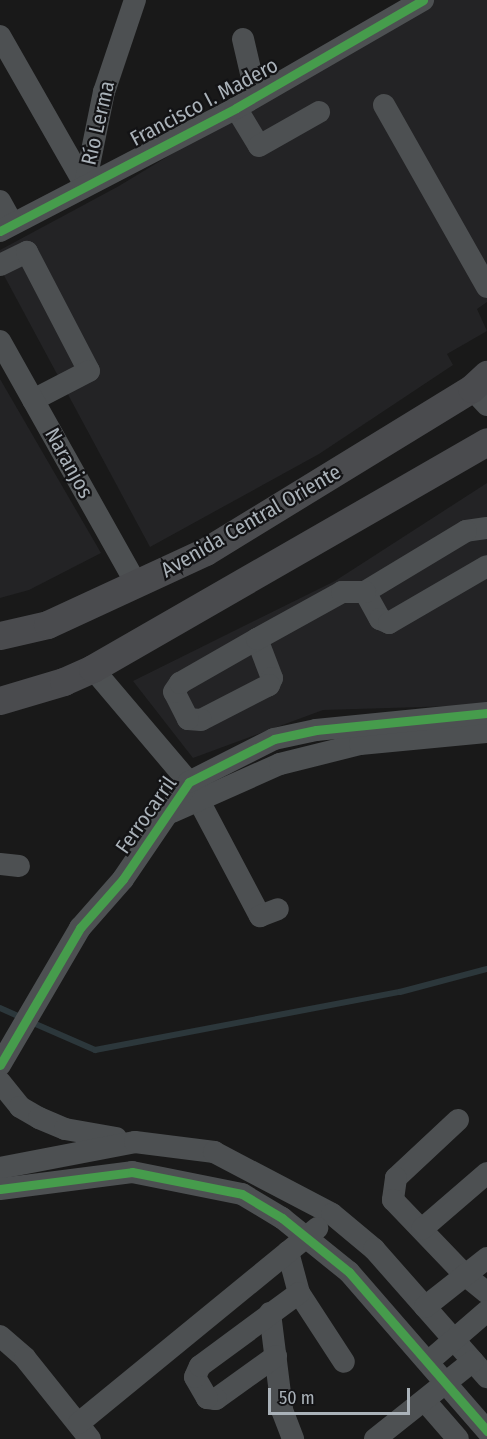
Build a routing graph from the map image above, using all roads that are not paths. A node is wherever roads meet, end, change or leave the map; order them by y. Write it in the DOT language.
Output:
graph roads {
  1 [pos="135,0"];
  2 [pos="423,0"];
  3 [pos="0,36"];
  4 [pos="243,39"];
  5 [pos="256,95"];
  6 [pos="384,105"];
  7 [pos="236,108"];
  8 [pos="319,112"];
  9 [pos="85,185"];
  10 [pos="0,201"];
  11 [pos="7,228"];
  12 [pos="0,265"];
  13 [pos="487,287"];
  14 [pos="0,341"];
  15 [pos="482,390"];
  16 [pos="33,400"];
  17 [pos="487,442"];
  18 [pos="487,528"];
  19 [pos="487,566"];
  20 [pos="137,585"];
  21 [pos="365,592"];
  22 [pos="48,625"];
  23 [pos="0,636"];
  24 [pos="257,639"];
  25 [pos="0,654"];
  26 [pos="93,669"];
  27 [pos="0,701"];
  28 [pos="487,713"];
  29 [pos="487,732"];
  30 [pos="194,792"];
  31 [pos="278,909"];
  32 [pos="3,1060"];
  33 [pos="0,1082"];
  34 [pos="458,1120"];
  35 [pos="135,1142"];
  36 [pos="0,1168"];
  37 [pos="487,1173"];
  38 [pos="0,1189"];
  39 [pos="332,1214"];
  40 [pos="422,1229"];
  41 [pos="307,1236"];
  42 [pos="288,1252"];
  43 [pos="487,1258"];
  44 [pos="465,1275"];
  45 [pos="298,1293"];
  46 [pos="487,1293"];
  47 [pos="425,1307"];
  48 [pos="487,1311"];
  49 [pos="270,1313"];
  50 [pos="0,1336"];
  51 [pos="453,1339"];
  52 [pos="276,1356"];
  53 [pos="344,1362"];
  54 [pos="428,1362"];
  55 [pos="480,1369"];
  56 [pos="447,1383"];
  57 [pos="425,1401"];
  58 [pos="84,1431"];
  59 [pos="487,1431"];
  60 [pos="452,1437"];
  61 [pos="290,1438"];
  62 [pos="375,1439"];
  1 -- 9 [label="street, Río Lerma"];
  2 -- 5 [label="street, Francisco I. Madero"];
  3 -- 9 [label="street, Río Lerma"];
  4 -- 5 [label="street"];
  5 -- 7 [label="street, Francisco I. Madero"];
  6 -- 13 [label="street"];
  7 -- 8 [label="street"];
  7 -- 9 [label="street, Francisco I. Madero"];
  9 -- 11 [label="street, Francisco I. Madero"];
  10 -- 11 [label="street"];
  12 -- 16 [label="street"];
  14 -- 16 [label="street, Naranjos"];
  15 -- 20 [label="main road, Avenida Central Oriente"];
  16 -- 20 [label="street, Naranjos"];
  17 -- 26 [label="main road"];
  18 -- 21 [label="street"];
  19 -- 21 [label="street"];
  20 -- 22 [label="main road, Avenida Central Oriente"];
  21 -- 24 [label="street"];
  22 -- 23 [label="main road, Avenida Central Oriente"];
  22 -- 25 [label="main road"];
  26 -- 27 [label="main road"];
  26 -- 30 [label="street, Ferrocarril"];
  28 -- 30 [label="street, Ferrocarril"];
  29 -- 30 [label="street, Ferrocarril"];
  30 -- 31 [label="street"];
  30 -- 32 [label="street, Ferrocarril"];
  33 -- 35 [label="street"];
  34 -- 40 [label="street"];
  35 -- 36 [label="street"];
  35 -- 39 [label="street"];
  37 -- 40 [label="street"];
  38 -- 41 [label="street"];
  39 -- 41 [label="street"];
  39 -- 47 [label="street"];
  40 -- 44 [label="street"];
  41 -- 42 [label="street"];
  41 -- 54 [label="street"];
  42 -- 45 [label="street"];
  42 -- 58 [label="street"];
  43 -- 44 [label="street"];
  44 -- 46 [label="street"];
  44 -- 47 [label="street"];
  45 -- 49 [label="street"];
  45 -- 53 [label="street"];
  47 -- 51 [label="street"];
  48 -- 51 [label="street"];
  49 -- 52 [label="street"];
  49 -- 52 [label="street"];
  50 -- 58 [label="street"];
  51 -- 54 [label="street"];
  51 -- 55 [label="street"];
  52 -- 61 [label="street"];
  54 -- 56 [label="street"];
  55 -- 56 [label="street"];
  56 -- 57 [label="street"];
  56 -- 59 [label="street"];
  57 -- 60 [label="street"];
  57 -- 62 [label="street"];
}
